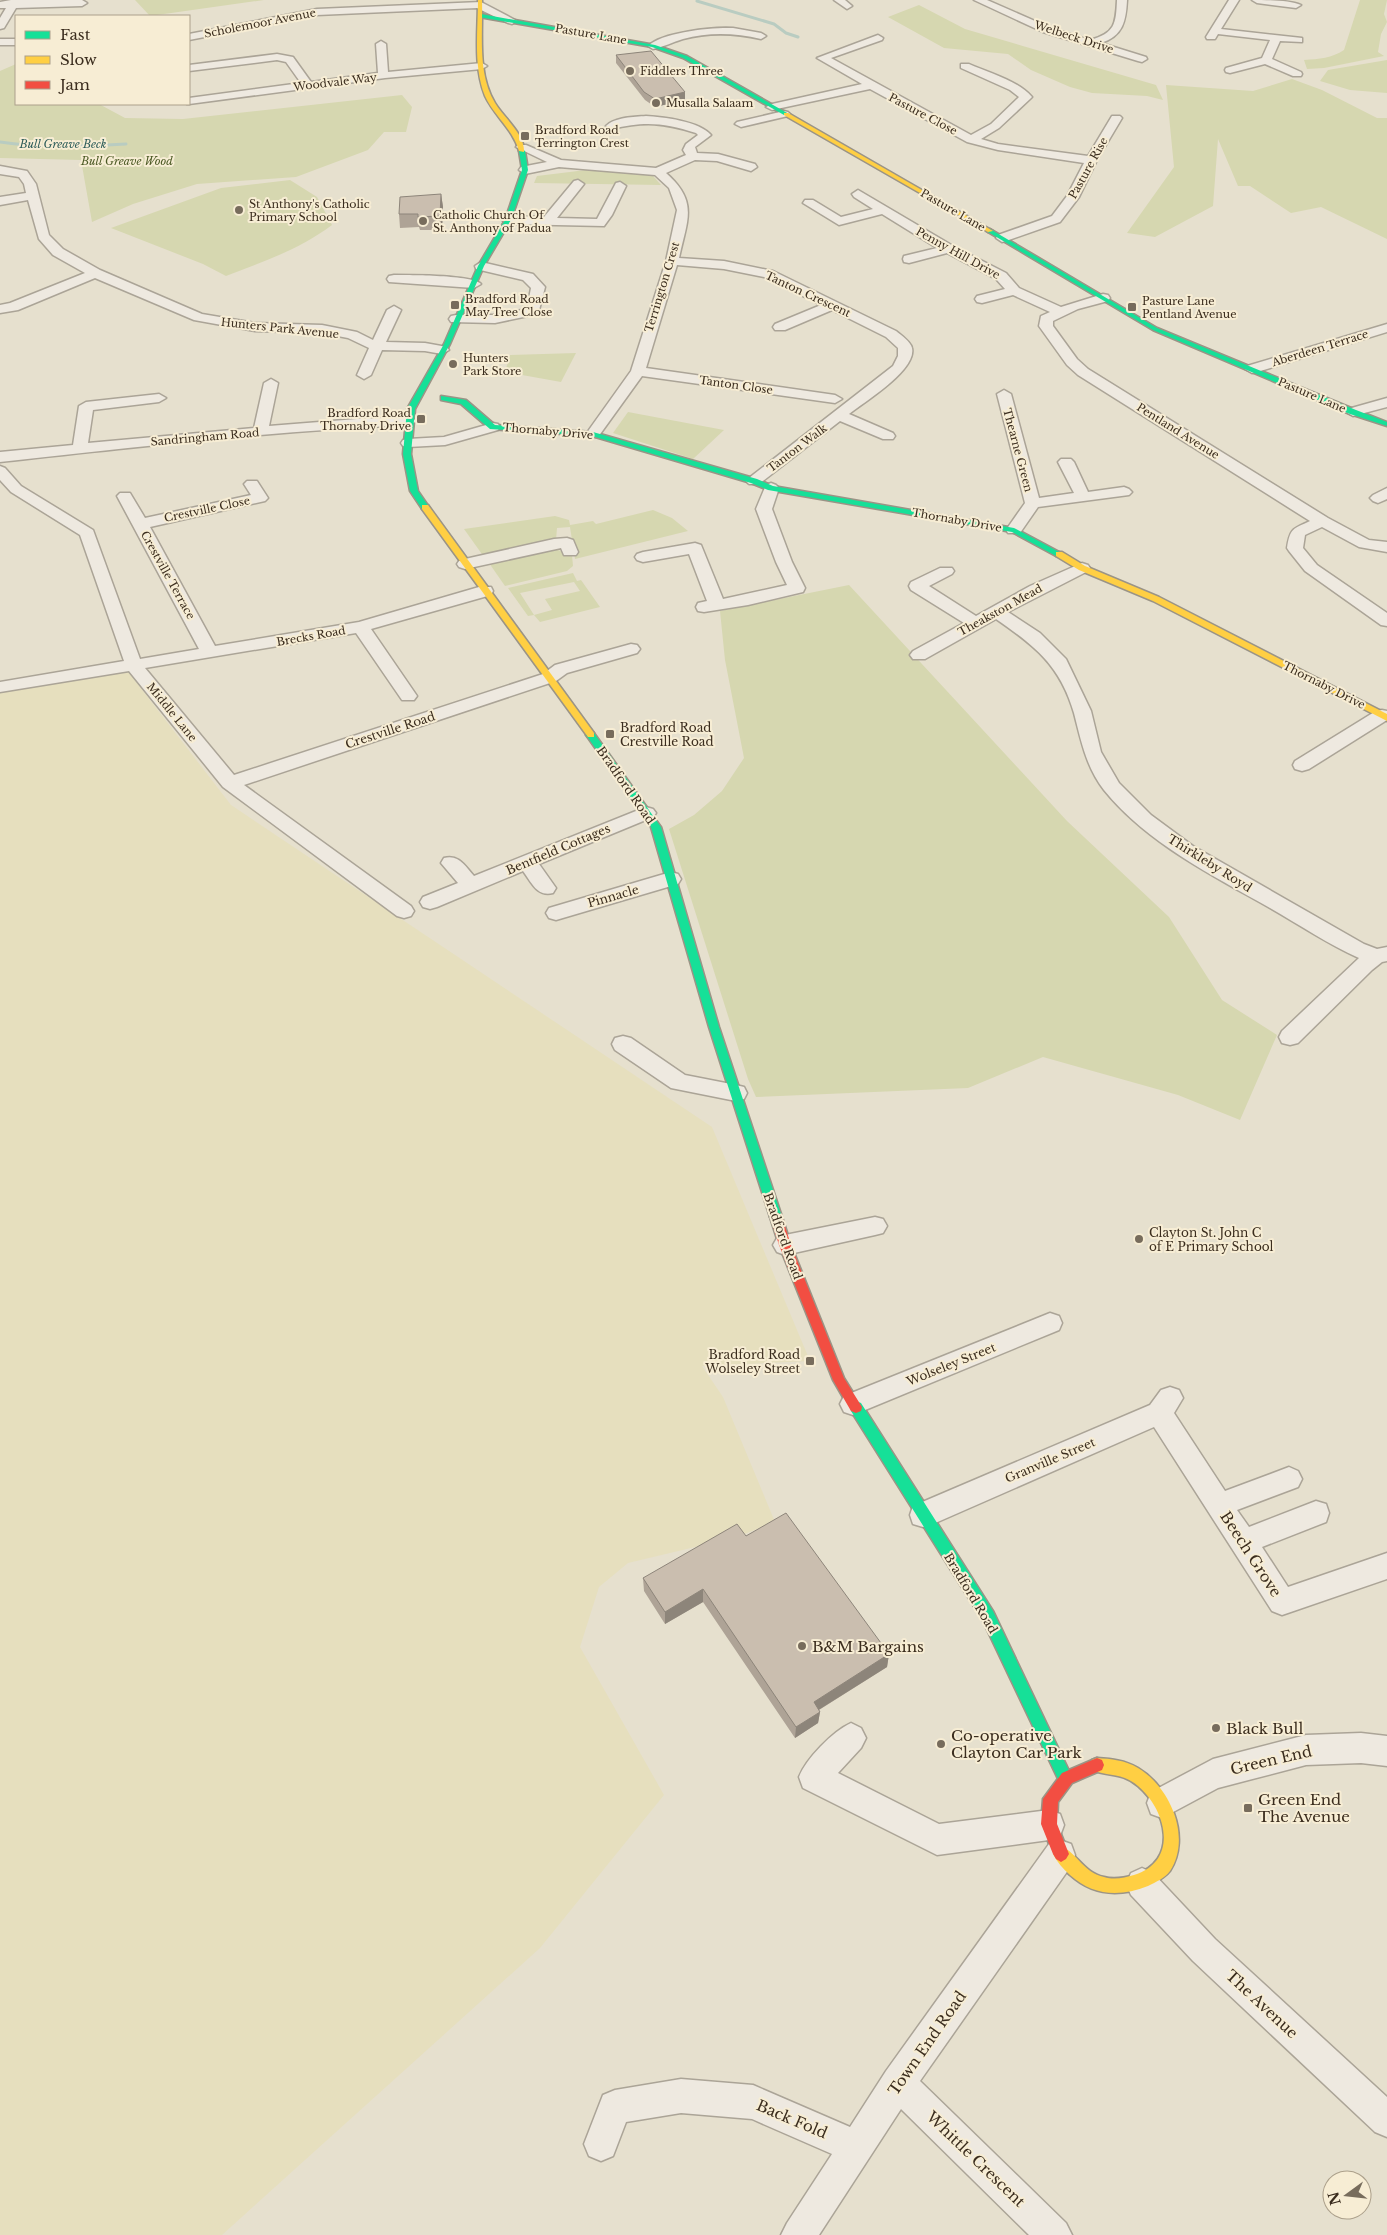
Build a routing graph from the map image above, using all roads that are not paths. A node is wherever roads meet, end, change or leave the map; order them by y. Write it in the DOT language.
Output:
graph roads {
  1 [pos="316,0"];
  2 [pos="979,0"];
  3 [pos="1122,0"];
  4 [pos="1234,0"];
  5 [pos="1257,0"];
  6 [pos="14,3"];
  7 [pos="82,3"];
  8 [pos="1309,4"];
  9 [pos="0,5"];
  10 [pos="481,7"];
  11 [pos="326,12"];
  12 [pos="0,26"];
  13 [pos="761,36"];
  14 [pos="190,37"];
  15 [pos="878,38"];
  16 [pos="1276,38"];
  17 [pos="1298,40"];
  18 [pos="0,42"];
  19 [pos="15,42"];
  20 [pos="1091,43"];
  21 [pos="381,44"];
  22 [pos="653,46"];
  23 [pos="1142,59"];
  24 [pos="1266,60"];
  25 [pos="482,66"];
  26 [pos="965,66"];
  27 [pos="190,68"];
  28 [pos="1230,70"];
  29 [pos="1297,74"];
  30 [pos="385,75"];
  31 [pos="308,85"];
  32 [pos="869,86"];
  33 [pos="190,101"];
  34 [pos="772,107"];
  35 [pos="784,114"];
  36 [pos="1116,118"];
  37 [pos="741,124"];
  38 [pos="612,126"];
  39 [pos="971,140"];
  40 [pos="522,147"];
  41 [pos="692,156"];
  42 [pos="1091,160"];
  43 [pos="560,163"];
  44 [pos="750,167"];
  45 [pos="0,170"];
  46 [pos="525,170"];
  47 [pos="658,172"];
  48 [pos="578,184"];
  49 [pos="620,186"];
  50 [pos="858,194"];
  51 [pos="32,196"];
  52 [pos="0,201"];
  53 [pos="809,203"];
  54 [pos="884,210"];
  55 [pos="508,220"];
  56 [pos="548,221"];
  57 [pos="1002,238"];
  58 [pos="948,249"];
  59 [pos="908,259"];
  60 [pos="672,261"];
  61 [pos="452,266"];
  62 [pos="481,266"];
  63 [pos="95,273"];
  64 [pos="394,279"];
  65 [pos="437,280"];
  66 [pos="474,284"];
  67 [pos="1014,291"];
  68 [pos="1103,298"];
  69 [pos="982,299"];
  70 [pos="833,305"];
  71 [pos="0,309"];
  72 [pos="394,310"];
  73 [pos="1058,311"];
  74 [pos="456,319"];
  75 [pos="780,327"];
  76 [pos="1387,328"];
  77 [pos="376,346"];
  78 [pos="905,347"];
  79 [pos="442,350"];
  80 [pos="1252,369"];
  81 [pos="638,371"];
  82 [pos="364,375"];
  83 [pos="271,383"];
  84 [pos="1004,394"];
  85 [pos="159,398"];
  86 [pos="444,398"];
  87 [pos="834,399"];
  88 [pos="1387,402"];
  89 [pos="1352,412"];
  90 [pos="840,416"];
  91 [pos="410,421"];
  92 [pos="1387,424"];
  93 [pos="493,427"];
  94 [pos="260,432"];
  95 [pos="594,434"];
  96 [pos="888,436"];
  97 [pos="408,443"];
  98 [pos="80,448"];
  99 [pos="0,457"];
  100 [pos="1066,462"];
  101 [pos="0,471"];
  102 [pos="754,481"];
  103 [pos="252,484"];
  104 [pos="771,488"];
  105 [pos="1124,492"];
  106 [pos="125,496"];
  107 [pos="1083,496"];
  108 [pos="1033,503"];
  109 [pos="1322,521"];
  110 [pos="140,524"];
  111 [pos="1014,530"];
  112 [pos="567,543"];
  113 [pos="1387,548"];
  114 [pos="643,557"];
  115 [pos="465,564"];
  116 [pos="1082,568"];
  117 [pos="946,571"];
  118 [pos="485,592"];
  119 [pos="997,612"];
  120 [pos="1387,621"];
  121 [pos="975,623"];
  122 [pos="361,627"];
  123 [pos="631,649"];
  124 [pos="210,653"];
  125 [pos="919,655"];
  126 [pos="134,666"];
  127 [pos="549,677"];
  128 [pos="0,687"];
  129 [pos="408,696"];
  130 [pos="1384,716"];
  131 [pos="1302,765"];
  132 [pos="230,783"];
  133 [pos="646,813"];
  134 [pos="527,862"];
  135 [pos="450,863"];
  136 [pos="671,879"];
  137 [pos="471,885"];
  138 [pos="546,888"];
  139 [pos="430,902"];
  140 [pos="404,911"];
  141 [pos="556,913"];
  142 [pos="1381,956"];
  143 [pos="1290,1037"];
  144 [pos="623,1044"];
  145 [pos="736,1093"];
  146 [pos="874,1226"];
  147 [pos="785,1246"];
  148 [pos="1050,1323"];
  149 [pos="853,1404"];
  150 [pos="1165,1406"];
  151 [pos="1288,1479"];
  152 [pos="1219,1505"];
  153 [pos="1316,1513"];
  154 [pos="924,1515"];
  155 [pos="1243,1542"];
  156 [pos="1387,1566"];
  157 [pos="851,1738"];
  158 [pos="1387,1751"];
  159 [pos="1065,1778"];
  160 [pos="1162,1803"];
  161 [pos="1049,1825"];
  162 [pos="1060,1855"];
  163 [pos="1142,1884"];
  164 [pos="898,2083"];
  165 [pos="1387,2120"];
  166 [pos="602,2144"];
  167 [pos="856,2147"];
  168 [pos="799,2235"];
  169 [pos="1054,2235"];
  1 -- 11 [label="street"];
  2 -- 20 [label="street, Welbeck Drive"];
  3 -- 20 [label="street"];
  4 -- 16 [label="street"];
  5 -- 8 [label="street"];
  6 -- 7 [label="street"];
  6 -- 9 [label="street"];
  6 -- 12 [label="street"];
  10 -- 11 [label="street, Scholemoor Avenue"];
  10 -- 22 [label="street, Pasture Lane"];
  10 -- 25 [label="street, Bradford Road"];
  11 -- 14 [label="street, Scholemoor Avenue"];
  13 -- 22 [label="street"];
  15 -- 32 [label="street, Pasture Close"];
  16 -- 17 [label="street"];
  16 -- 24 [label="street"];
  18 -- 19 [label="street"];
  20 -- 23 [label="street, Welbeck Drive"];
  21 -- 30 [label="street"];
  22 -- 34 [label="street, Pasture Lane"];
  24 -- 28 [label="street"];
  24 -- 29 [label="street"];
  25 -- 30 [label="street, Woodvale Way"];
  25 -- 40 [label="street, Bradford Road"];
  26 -- 39 [label="street"];
  27 -- 31 [label="street"];
  30 -- 31 [label="street, Woodvale Way"];
  31 -- 33 [label="street, Woodvale Way"];
  32 -- 34 [label="street"];
  32 -- 39 [label="street, Pasture Close"];
  34 -- 35 [label="street, Pasture Lane"];
  35 -- 37 [label="street"];
  35 -- 57 [label="street, Pasture Lane"];
  36 -- 42 [label="street, Pasture Rise"];
  38 -- 41 [label="street"];
  39 -- 42 [label="street, Pasture Close"];
  40 -- 43 [label="street"];
  40 -- 46 [label="street, Bradford Road"];
  41 -- 44 [label="street"];
  41 -- 47 [label="street"];
  42 -- 57 [label="street, Pasture Rise"];
  43 -- 46 [label="street"];
  43 -- 47 [label="street"];
  45 -- 51 [label="street, Hunters Park Avenue"];
  46 -- 55 [label="street, Bradford Road"];
  47 -- 60 [label="street, Terrington Crest"];
  48 -- 56 [label="street"];
  49 -- 56 [label="street"];
  50 -- 54 [label="street, Penny Hill Drive"];
  51 -- 52 [label="street"];
  51 -- 63 [label="street, Hunters Park Avenue"];
  53 -- 54 [label="street"];
  54 -- 58 [label="street, Penny Hill Drive"];
  55 -- 56 [label="street"];
  55 -- 62 [label="street, Bradford Road"];
  57 -- 68 [label="street, Pasture Lane"];
  58 -- 59 [label="street"];
  58 -- 67 [label="street, Penny Hill Drive"];
  60 -- 70 [label="street, Tanton Crescent"];
  60 -- 81 [label="street, Terrington Crest"];
  61 -- 65 [label="street"];
  62 -- 66 [label="street, Bradford Road"];
  62 -- 74 [label="street"];
  63 -- 71 [label="street"];
  63 -- 77 [label="street, Hunters Park Avenue"];
  64 -- 65 [label="street"];
  65 -- 66 [label="street"];
  66 -- 74 [label="street, Bradford Road"];
  67 -- 69 [label="street"];
  67 -- 73 [label="street, Penny Hill Drive"];
  68 -- 73 [label="street"];
  68 -- 80 [label="street, Pasture Lane"];
  70 -- 75 [label="street"];
  70 -- 78 [label="street, Tanton Crescent"];
  72 -- 77 [label="street"];
  73 -- 109 [label="street, Pentland Avenue"];
  74 -- 79 [label="street, Bradford Road"];
  76 -- 80 [label="street, Aberdeen Terrace"];
  77 -- 79 [label="street, Hunters Park Avenue"];
  77 -- 82 [label="street"];
  78 -- 90 [label="street, Tanton Walk"];
  79 -- 91 [label="street, Bradford Road"];
  80 -- 89 [label="street, Pasture Lane"];
  81 -- 87 [label="street, Tanton Close"];
  81 -- 95 [label="street, Terrington Crest"];
  83 -- 94 [label="street"];
  84 -- 108 [label="street, Thearne Green"];
  85 -- 98 [label="street"];
  86 -- 93 [label="street, Thornaby Drive"];
  88 -- 89 [label="street"];
  89 -- 92 [label="street, Pasture Lane"];
  90 -- 96 [label="street, Tanton Walk"];
  90 -- 102 [label="street, Tanton Walk"];
  91 -- 94 [label="street, Sandringham Road"];
  91 -- 97 [label="street, Bradford Road"];
  93 -- 95 [label="street, Thornaby Drive"];
  93 -- 97 [label="street, Thornaby Drive"];
  94 -- 98 [label="street, Sandringham Road"];
  95 -- 102 [label="street, Thornaby Drive"];
  97 -- 115 [label="street, Bradford Road"];
  98 -- 99 [label="street, Sandringham Road"];
  100 -- 107 [label="street"];
  101 -- 126 [label="street, Middle Lane"];
  102 -- 104 [label="street, Thornaby Drive"];
  103 -- 110 [label="street, Crestville Close"];
  104 -- 111 [label="street, Thornaby Drive"];
  104 -- 114 [label="street"];
  105 -- 107 [label="street"];
  106 -- 110 [label="street, Crestville Terrace"];
  107 -- 108 [label="street"];
  108 -- 111 [label="street, Thearne Green"];
  109 -- 113 [label="street, Pentland Avenue"];
  109 -- 120 [label="street"];
  110 -- 124 [label="street, Crestville Terrace"];
  111 -- 116 [label="street, Thornaby Drive"];
  112 -- 115 [label="street"];
  115 -- 118 [label="street, Bradford Road"];
  116 -- 119 [label="street, Theakston Mead"];
  116 -- 130 [label="street, Thornaby Drive"];
  117 -- 121 [label="street"];
  118 -- 122 [label="street, Brecks Road"];
  118 -- 127 [label="street, Bradford Road"];
  119 -- 121 [label="street, Theakston Mead"];
  119 -- 142 [label="street, Thirkleby Royd"];
  121 -- 125 [label="street, Theakston Mead"];
  122 -- 124 [label="street, Brecks Road"];
  122 -- 129 [label="street"];
  123 -- 127 [label="street"];
  124 -- 126 [label="street, Brecks Road"];
  126 -- 128 [label="street, Brecks Road"];
  126 -- 132 [label="street, Middle Lane"];
  127 -- 132 [label="street, Crestville Road"];
  127 -- 133 [label="street, Bradford Road"];
  130 -- 131 [label="street"];
  132 -- 140 [label="street, Middle Lane"];
  133 -- 134 [label="street, Bentfield Cottages"];
  133 -- 136 [label="street, Bradford Road"];
  134 -- 137 [label="street, Bentfield Cottages"];
  134 -- 138 [label="street"];
  135 -- 137 [label="street"];
  136 -- 141 [label="street, Pinnacle"];
  136 -- 145 [label="street, Bradford Road"];
  137 -- 139 [label="street, Bentfield Cottages"];
  142 -- 143 [label="street"];
  144 -- 145 [label="street"];
  145 -- 147 [label="street, Bradford Road"];
  146 -- 147 [label="street"];
  147 -- 149 [label="street, Bradford Road"];
  148 -- 149 [label="street, Wolseley Street"];
  149 -- 154 [label="street, Bradford Road"];
  150 -- 152 [label="street, Beech Grove"];
  150 -- 154 [label="street, Granville Street"];
  151 -- 152 [label="street"];
  152 -- 155 [label="street, Beech Grove"];
  153 -- 155 [label="street"];
  154 -- 159 [label="street, Bradford Road"];
  155 -- 156 [label="street, Beech Grove"];
  157 -- 161 [label="street"];
  158 -- 160 [label="street, Green End"];
  159 -- 160 [label="street"];
  159 -- 161 [label="street"];
  160 -- 163 [label="street"];
  161 -- 162 [label="street"];
  162 -- 163 [label="street"];
  162 -- 164 [label="street, Town End Road"];
  163 -- 165 [label="street, The Avenue"];
  164 -- 167 [label="street, Town End Road"];
  164 -- 169 [label="street, Whittle Crescent"];
  166 -- 167 [label="street, Back Fold"];
  167 -- 168 [label="street, Town End Road"];
}
